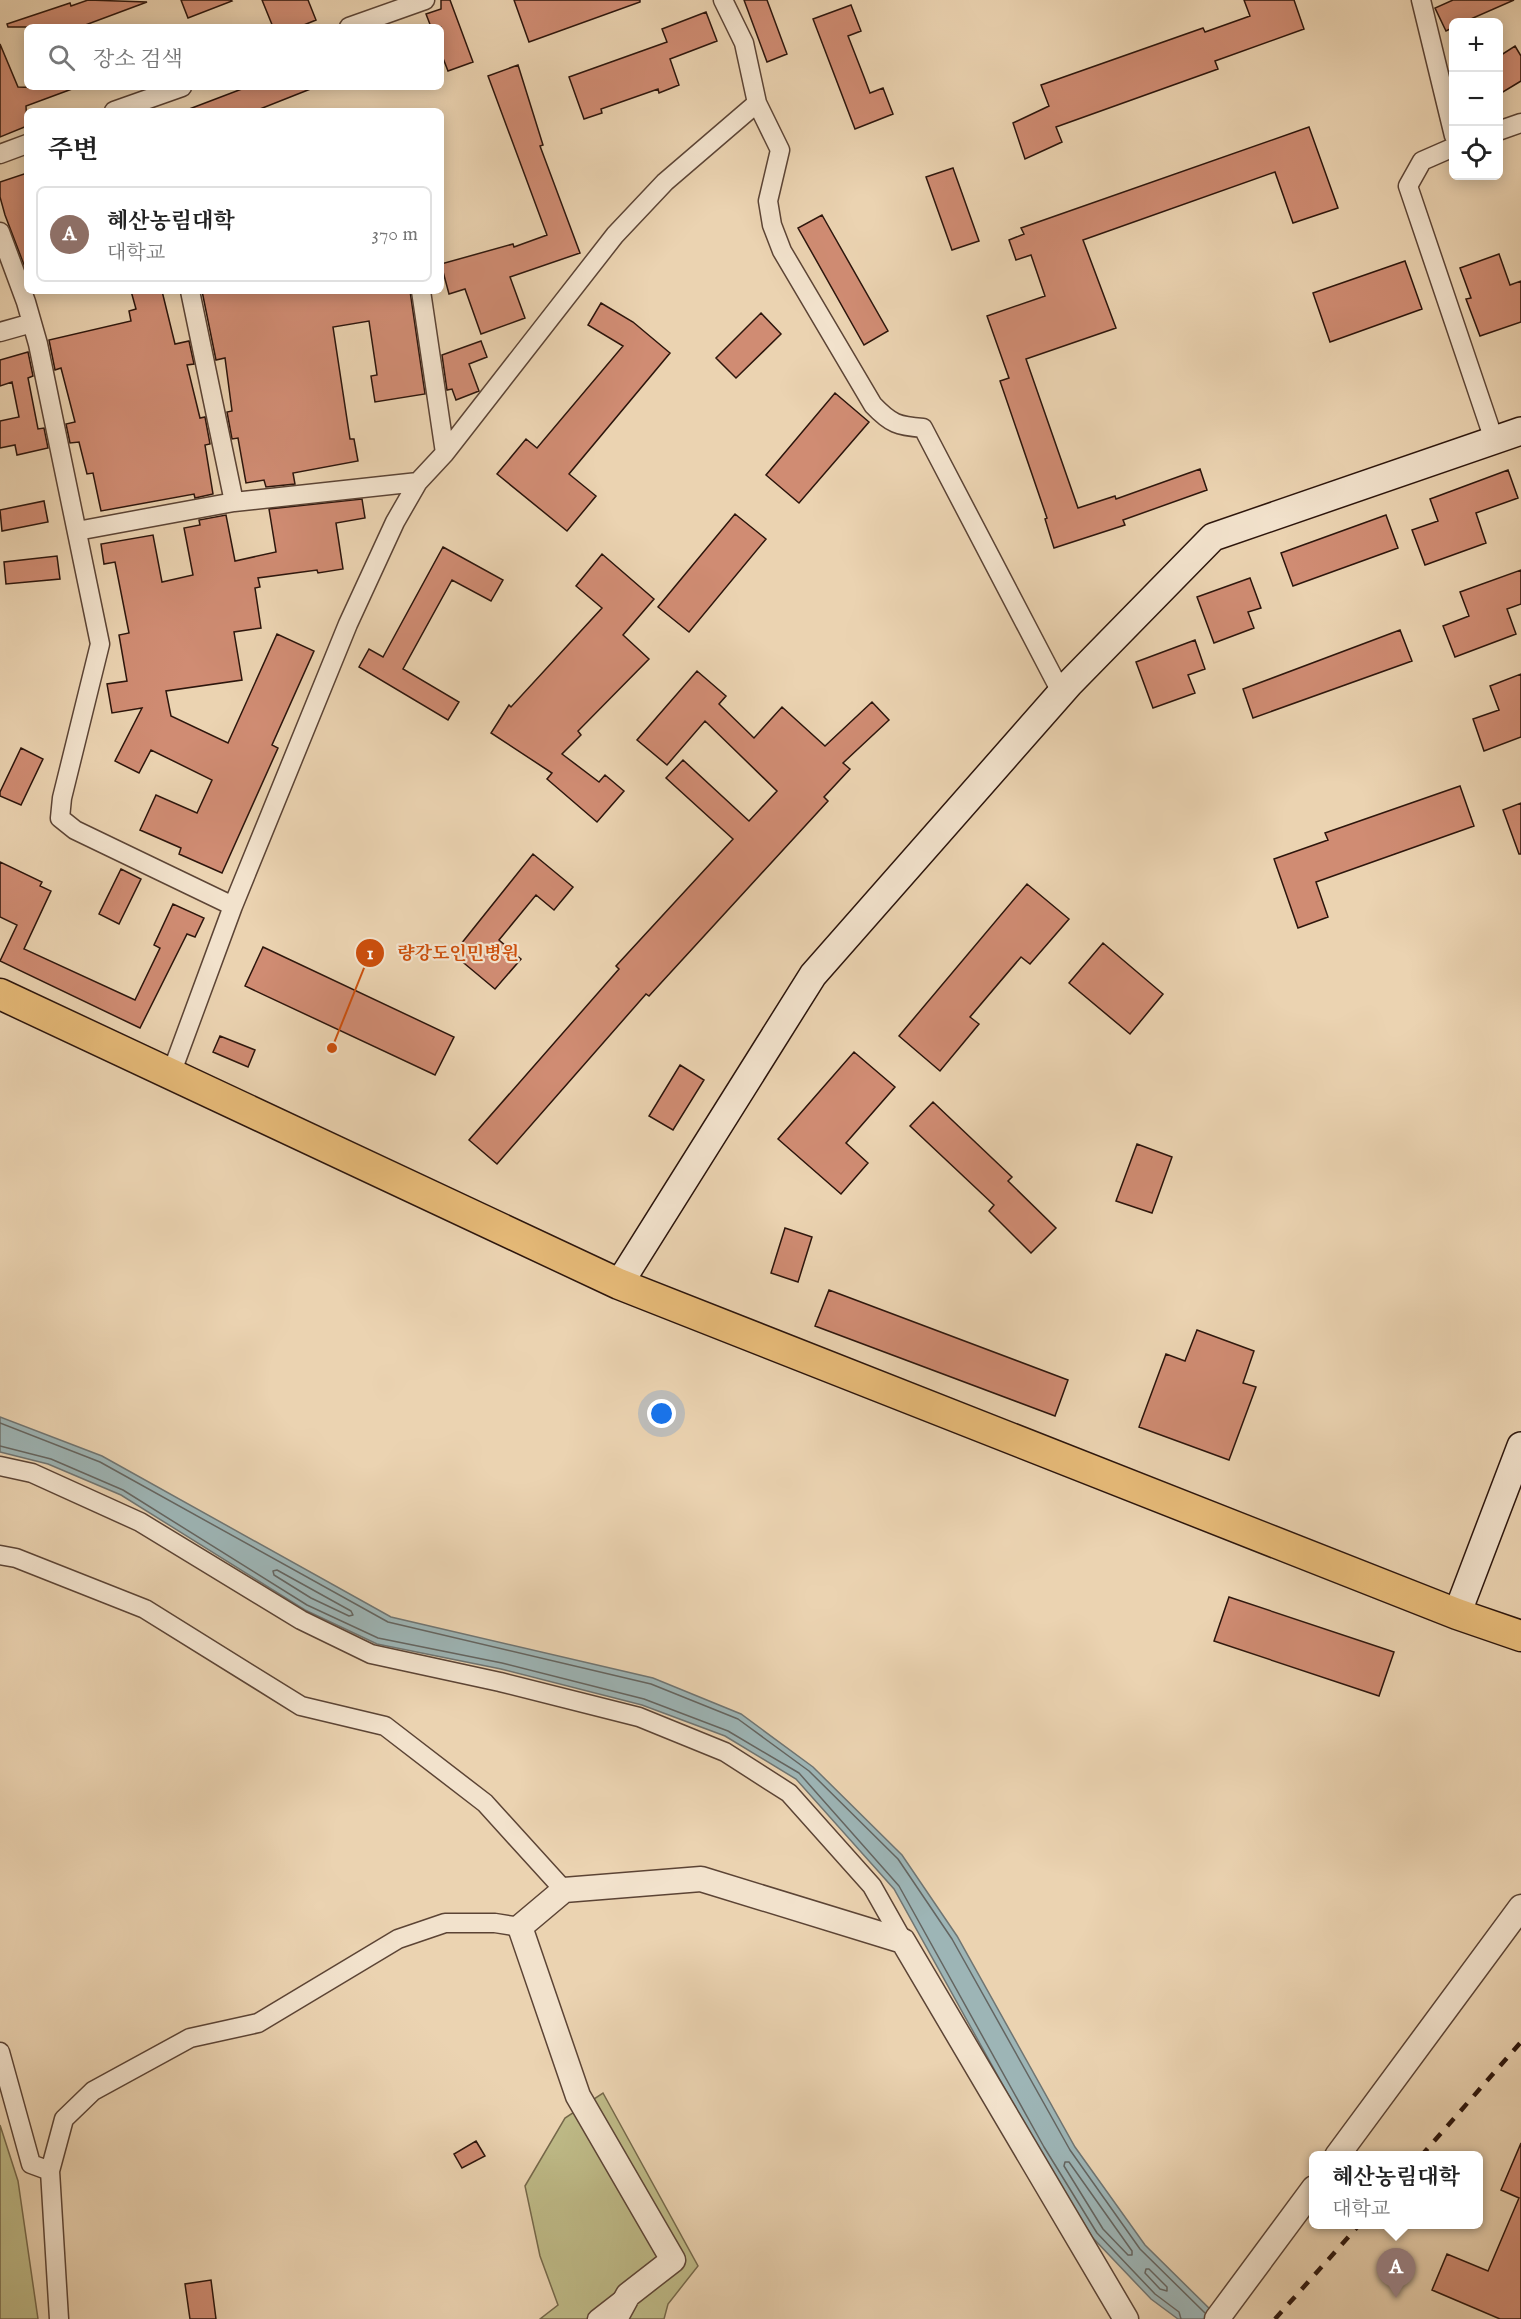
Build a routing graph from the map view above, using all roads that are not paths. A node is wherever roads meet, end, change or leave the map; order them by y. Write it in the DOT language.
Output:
graph roads {
  1 [pos="425,0"];
  2 [pos="723,0"];
  3 [pos="1421,0"];
  4 [pos="357,24"];
  5 [pos="174,90"];
  6 [pos="757,103"];
  7 [pos="124,108"];
  8 [pos="1521,123"];
  9 [pos="1452,126"];
  10 [pos="1503,129"];
  11 [pos="24,145"];
  12 [pos="1449,149"];
  13 [pos="0,154"];
  14 [pos="0,232"];
  15 [pos="191,294"];
  16 [pos="422,294"];
  17 [pos="32,323"];
  18 [pos="0,332"];
  19 [pos="1521,431"];
  20 [pos="1494,440"];
  21 [pos="445,453"];
  22 [pos="418,482"];
  23 [pos="234,502"];
  24 [pos="77,531"];
  25 [pos="1061,692"];
  26 [pos="233,906"];
  27 [pos="0,994"];
  28 [pos="171,1074"];
  29 [pos="619,1284"];
  30 [pos="1521,1446"];
  31 [pos="0,1466"];
  32 [pos="0,1555"];
  33 [pos="1457,1614"];
  34 [pos="1521,1636"];
  35 [pos="564,1890"];
  36 [pos="1521,1907"];
  37 [pos="520,1926"];
  38 [pos="903,1941"];
  39 [pos="0,2052"];
  40 [pos="1341,2151"];
  41 [pos="50,2171"];
  42 [pos="1309,2195"];
  43 [pos="628,2295"];
  44 [pos="1219,2316"];
  45 [pos="59,2319"];
  46 [pos="597,2319"];
  47 [pos="615,2319"];
  48 [pos="1126,2319"];
  1 -- 4 [label="street"];
  2 -- 6 [label="street"];
  3 -- 9 [label="street"];
  5 -- 7 [label="street"];
  6 -- 21 [label="street"];
  6 -- 25 [label="street"];
  8 -- 10 [label="street"];
  11 -- 13 [label="street"];
  12 -- 20 [label="street"];
  14 -- 17 [label="street"];
  15 -- 23 [label="street"];
  16 -- 21 [label="street"];
  17 -- 18 [label="street"];
  17 -- 24 [label="street"];
  19 -- 20 [label="main road"];
  20 -- 25 [label="main road"];
  21 -- 22 [label="street"];
  22 -- 23 [label="street"];
  22 -- 26 [label="street"];
  23 -- 24 [label="street"];
  24 -- 26 [label="street"];
  25 -- 29 [label="main road"];
  26 -- 28 [label="street"];
  27 -- 28 [label="main road"];
  28 -- 29 [label="main road"];
  29 -- 33 [label="main road"];
  30 -- 33 [label="main road"];
  31 -- 38 [label="street"];
  32 -- 35 [label="street"];
  33 -- 34 [label="main road"];
  35 -- 37 [label="street"];
  35 -- 38 [label="street"];
  36 -- 40 [label="street"];
  37 -- 41 [label="street"];
  37 -- 43 [label="street"];
  38 -- 48 [label="street"];
  39 -- 41 [label="street"];
  41 -- 45 [label="street"];
  42 -- 44 [label="street"];
  43 -- 46 [label="street"];
  43 -- 47 [label="street"];
}
